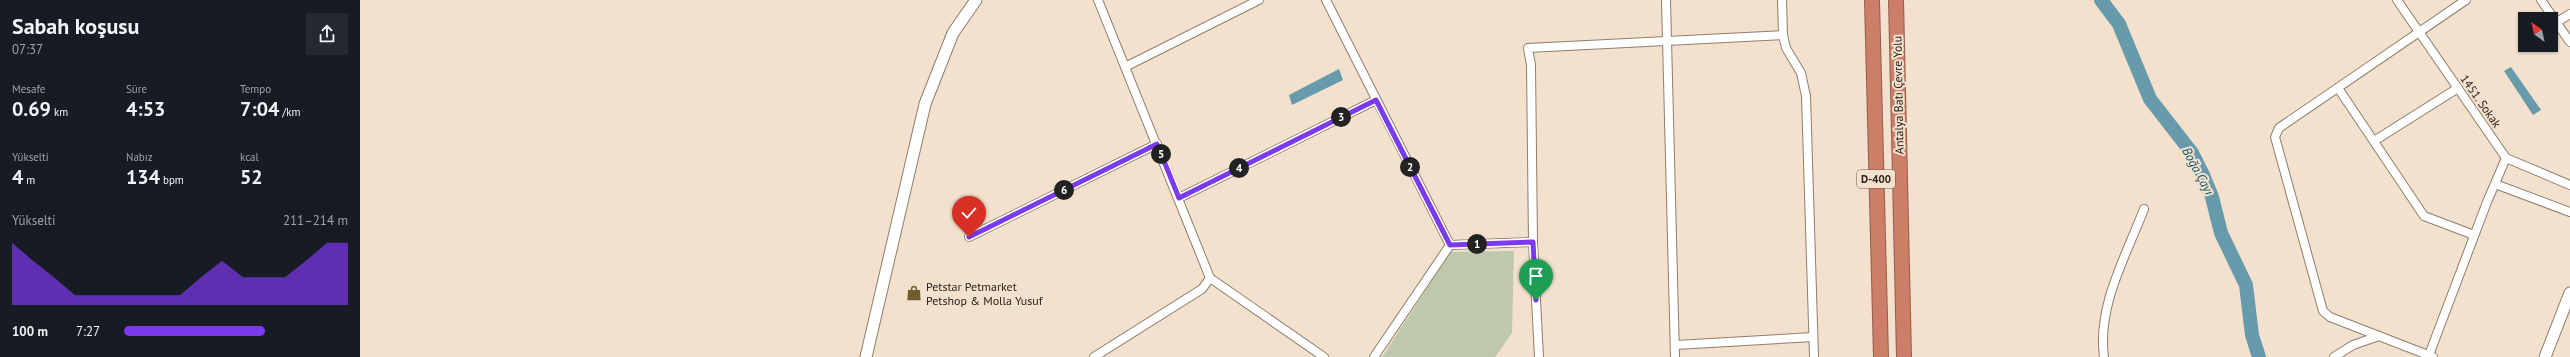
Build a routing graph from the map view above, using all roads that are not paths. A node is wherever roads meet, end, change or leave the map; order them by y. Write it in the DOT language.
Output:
graph roads {
  1 [pos="976,0"];
  2 [pos="1098,0"];
  3 [pos="1259,0"];
  4 [pos="1326,0"];
  5 [pos="1666,0"];
  6 [pos="1782,0"];
  7 [pos="1864,0"];
  8 [pos="1872,0"];
  9 [pos="1896,0"];
  10 [pos="2397,0"];
  11 [pos="2466,0"];
  12 [pos="2541,0"];
  13 [pos="2549,12"];
  14 [pos="2570,14"];
  15 [pos="2558,21"];
  16 [pos="2558,25"];
  17 [pos="2419,32"];
  18 [pos="1783,35"];
  19 [pos="1872,35"];
  20 [pos="1668,42"];
  21 [pos="2570,42"];
  22 [pos="1125,67"];
  23 [pos="2338,88"];
  24 [pos="2458,88"];
  25 [pos="1376,100"];
  26 [pos="2374,141"];
  27 [pos="1157,144"];
  28 [pos="2506,158"];
  29 [pos="2495,184"];
  30 [pos="2570,186"];
  31 [pos="1179,198"];
  32 [pos="2144,209"];
  33 [pos="2570,212"];
  34 [pos="2474,236"];
  35 [pos="969,237"];
  36 [pos="1533,242"];
  37 [pos="1450,245"];
  38 [pos="1210,278"];
  39 [pos="2570,293"];
  40 [pos="1813,336"];
  41 [pos="2379,336"];
  42 [pos="1676,345"];
  43 [pos="2431,356"];
  44 [pos="866,357"];
  45 [pos="1094,357"];
  46 [pos="1324,357"];
  47 [pos="1374,357"];
  48 [pos="1539,357"];
  49 [pos="1675,357"];
  50 [pos="1814,357"];
  51 [pos="1881,357"];
  52 [pos="1904,357"];
  53 [pos="2104,357"];
  54 [pos="2334,357"];
  55 [pos="2545,357"];
  1 -- 44 [label="main road"];
  2 -- 22 [label="street"];
  3 -- 22 [label="street"];
  4 -- 25 [label="street"];
  5 -- 20 [label="street"];
  6 -- 18 [label="street"];
  7 -- 19 [label="street"];
  8 -- 19 [label="highway, D-400"];
  9 -- 52 [label="highway, Antalya Batı Çevre Yolu"];
  10 -- 17 [label="street, 1451. Sokak"];
  11 -- 17 [label="street"];
  12 -- 13 [label="street"];
  14 -- 15 [label="street"];
  16 -- 21 [label="street"];
  17 -- 23 [label="street"];
  17 -- 24 [label="street, 1451. Sokak"];
  18 -- 20 [label="street"];
  18 -- 40 [label="street"];
  19 -- 51 [label="highway, D-400"];
  20 -- 36 [label="street"];
  20 -- 42 [label="street"];
  22 -- 27 [label="street"];
  23 -- 26 [label="street"];
  23 -- 41 [label="street"];
  24 -- 26 [label="street"];
  24 -- 28 [label="street, 1451. Sokak"];
  25 -- 31 [label="street"];
  25 -- 37 [label="street"];
  26 -- 34 [label="street"];
  27 -- 31 [label="street"];
  27 -- 35 [label="street"];
  28 -- 29 [label="street"];
  28 -- 30 [label="street"];
  29 -- 33 [label="street"];
  29 -- 34 [label="street"];
  31 -- 38 [label="street"];
  32 -- 53 [label="street"];
  34 -- 43 [label="street"];
  36 -- 37 [label="street"];
  36 -- 48 [label="street"];
  37 -- 47 [label="street"];
  38 -- 45 [label="street"];
  38 -- 46 [label="street"];
  39 -- 55 [label="main road"];
  40 -- 42 [label="street"];
  40 -- 50 [label="street"];
  41 -- 43 [label="street"];
  41 -- 54 [label="street"];
  42 -- 49 [label="street"];
}
